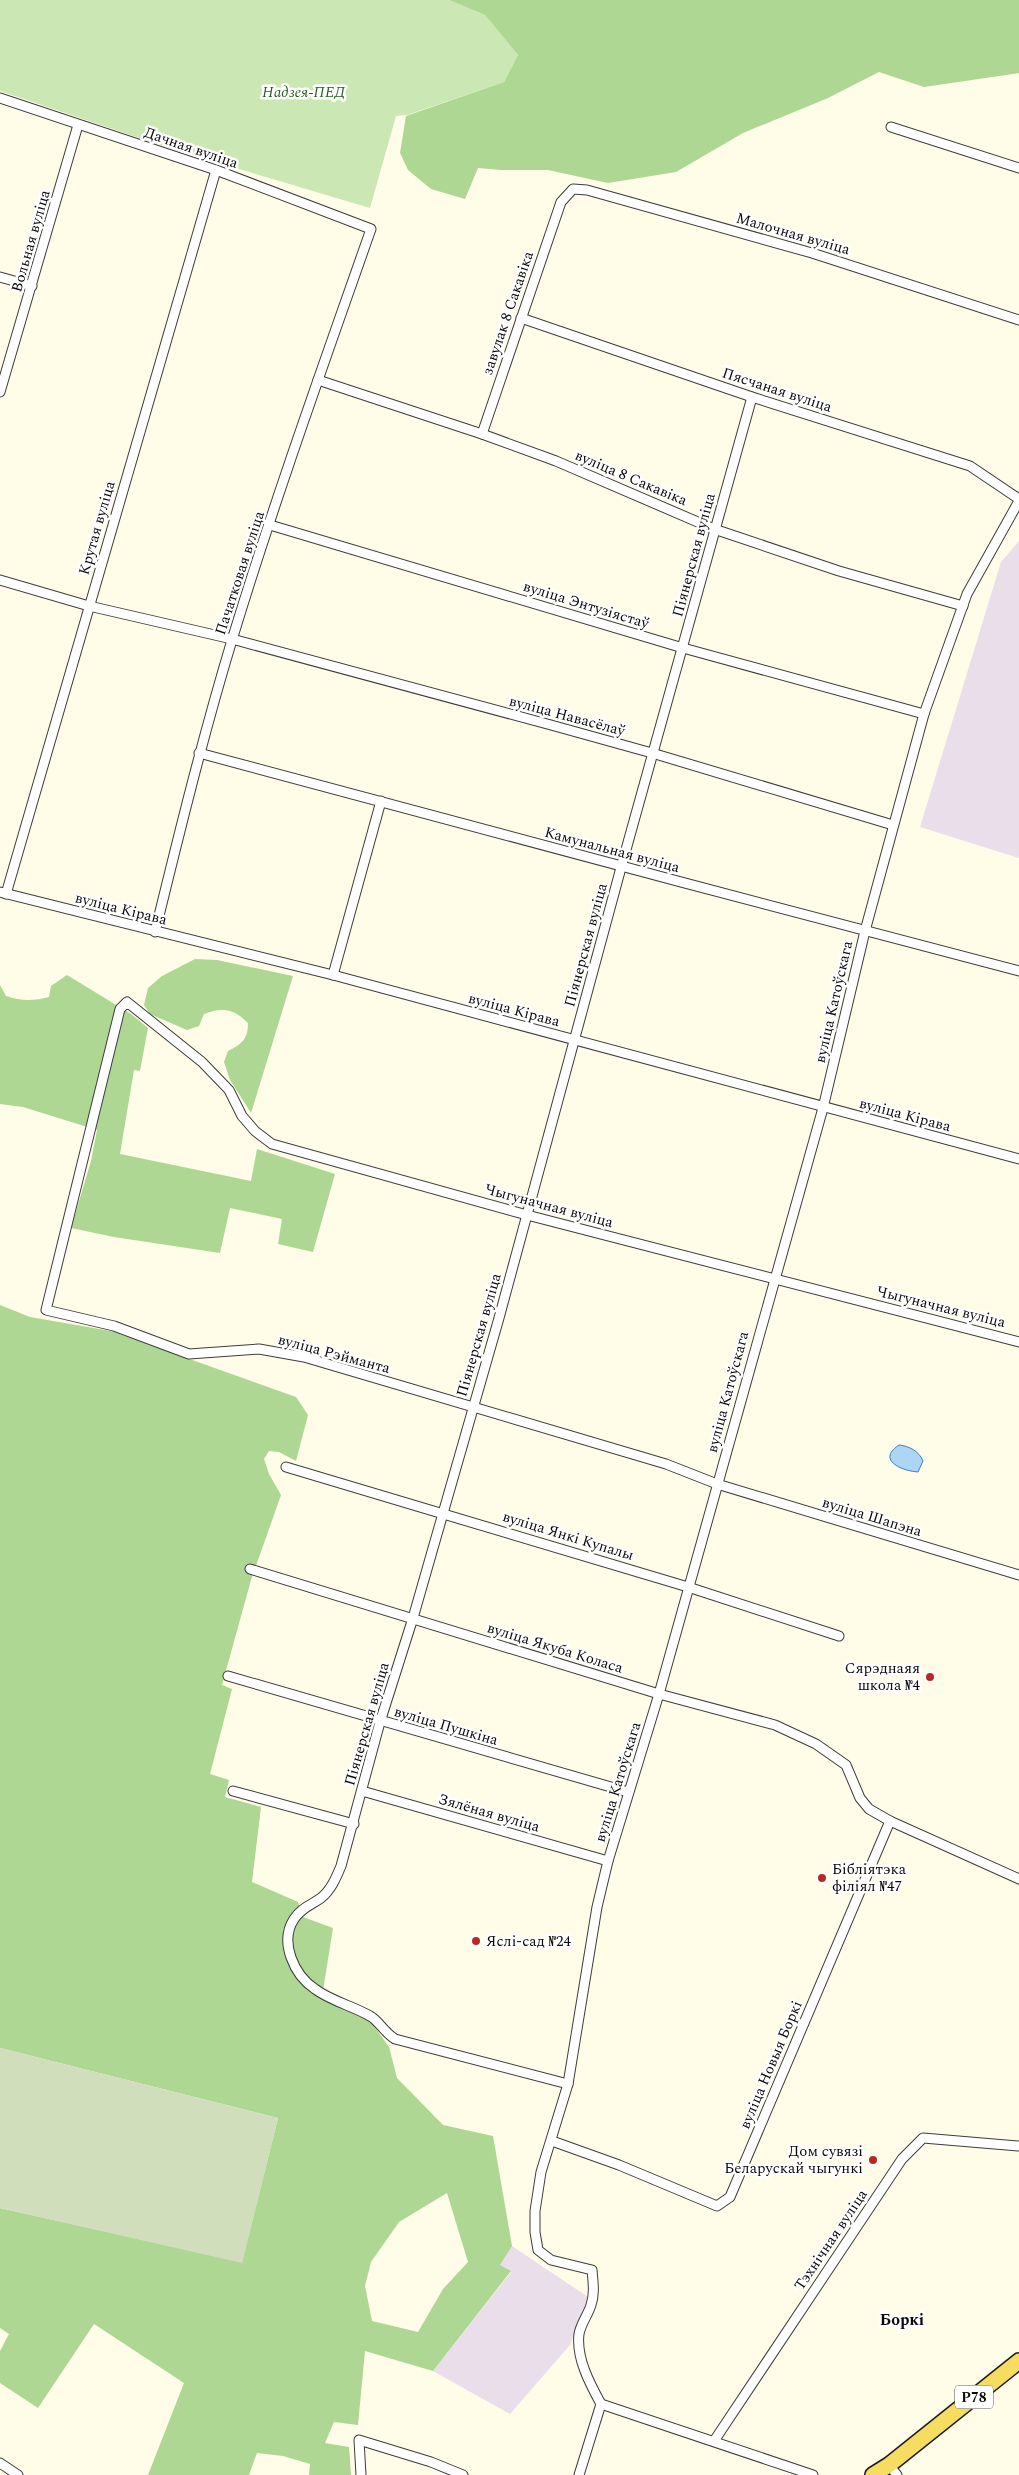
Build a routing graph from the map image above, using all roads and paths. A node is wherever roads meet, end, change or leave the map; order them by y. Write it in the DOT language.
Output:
graph roads {
  1 [pos="0,98"];
  2 [pos="78,125"];
  3 [pos="891,127"];
  4 [pos="1019,168"];
  5 [pos="216,170"];
  6 [pos="561,202"];
  7 [pos="371,229"];
  8 [pos="0,277"];
  9 [pos="32,286"];
  10 [pos="521,318"];
  11 [pos="1019,320"];
  12 [pos="318,380"];
  13 [pos="0,392"];
  14 [pos="752,397"];
  15 [pos="482,434"];
  16 [pos="1019,500"];
  17 [pos="270,525"];
  18 [pos="714,529"];
  19 [pos="0,580"];
  20 [pos="89,606"];
  21 [pos="963,606"];
  22 [pos="232,639"];
  23 [pos="683,648"];
  24 [pos="924,714"];
  25 [pos="199,753"];
  26 [pos="652,753"];
  27 [pos="381,801"];
  28 [pos="893,825"];
  29 [pos="622,864"];
  30 [pos="3,893"];
  31 [pos="865,931"];
  32 [pos="155,932"];
  33 [pos="1019,971"];
  34 [pos="332,975"];
  35 [pos="127,1002"];
  36 [pos="576,1042"];
  37 [pos="823,1108"];
  38 [pos="1019,1159"];
  39 [pos="527,1215"];
  40 [pos="774,1279"];
  41 [pos="1019,1342"];
  42 [pos="473,1408"];
  43 [pos="286,1467"];
  44 [pos="717,1484"];
  45 [pos="443,1513"];
  46 [pos="250,1569"];
  47 [pos="1019,1575"];
  48 [pos="688,1587"];
  49 [pos="413,1618"];
  50 [pos="840,1636"];
  51 [pos="228,1676"];
  52 [pos="659,1694"];
  53 [pos="380,1722"];
  54 [pos="232,1790"];
  55 [pos="362,1791"];
  56 [pos="628,1792"];
  57 [pos="890,1821"];
  58 [pos="354,1824"];
  59 [pos="608,1861"];
  60 [pos="1019,1879"];
  61 [pos="568,2084"];
  62 [pos="552,2141"];
  63 [pos="1019,2146"];
  64 [pos="1019,2361"];
  65 [pos="601,2404"];
  66 [pos="714,2441"];
  67 [pos="0,2463"];
  68 [pos="893,2470"];
  69 [pos="18,2475"];
  70 [pos="361,2475"];
  71 [pos="463,2475"];
  72 [pos="579,2475"];
  73 [pos="813,2475"];
  74 [pos="873,2475"];
  1 -- 2 [label="street, Дачная вуліца"];
  2 -- 5 [label="street, Дачная вуліца"];
  2 -- 9 [label="street, Вольная вуліца"];
  3 -- 4 [label="street"];
  5 -- 7 [label="street, Дачная вуліца"];
  5 -- 20 [label="street, Крутая вуліца"];
  6 -- 10 [label="street, завулак 8 Сакавіка"];
  6 -- 11 [label="street, Малочная вуліца"];
  7 -- 12 [label="street, Пачатковая вуліца"];
  8 -- 9 [label="street"];
  9 -- 13 [label="street, Вольная вуліца"];
  10 -- 14 [label="street, Пясчаная вуліца"];
  10 -- 15 [label="street, завулак 8 Сакавіка"];
  12 -- 15 [label="street, вуліца 8 Сакавіка"];
  12 -- 17 [label="street, Пачатковая вуліца"];
  14 -- 16 [label="street, Пясчаная вуліца"];
  14 -- 18 [label="street, Піянерская вуліца"];
  15 -- 18 [label="street, вуліца 8 Сакавіка"];
  16 -- 21 [label="street, вуліца Катоўскага"];
  17 -- 22 [label="street, Пачатковая вуліца"];
  17 -- 23 [label="street, вуліца Энтузіястаў"];
  18 -- 21 [label="street, вуліца 8 Сакавіка"];
  18 -- 23 [label="street, Піянерская вуліца"];
  19 -- 20 [label="street, вуліца Навасёлаў"];
  20 -- 22 [label="street, вуліца Навасёлаў"];
  20 -- 30 [label="street, Крутая вуліца"];
  21 -- 24 [label="street, вуліца Катоўскага"];
  22 -- 25 [label="street, Пачатковая вуліца"];
  22 -- 26 [label="street, вуліца Навасёлаў"];
  23 -- 24 [label="street, вуліца Энтузіястаў"];
  23 -- 26 [label="street, Піянерская вуліца"];
  24 -- 28 [label="street, вуліца Катоўскага"];
  25 -- 27 [label="street, Камунальная вуліца"];
  25 -- 32 [label="street, Пачатковая вуліца"];
  26 -- 28 [label="street, вуліца Навасёлаў"];
  26 -- 29 [label="street, Піянерская вуліца"];
  27 -- 29 [label="street, Камунальная вуліца"];
  27 -- 34 [label="street"];
  28 -- 31 [label="street, вуліца Катоўскага"];
  29 -- 31 [label="street, Камунальная вуліца"];
  29 -- 36 [label="street, Піянерская вуліца"];
  30 -- 32 [label="street, вуліца Кірава"];
  31 -- 33 [label="street, Камунальная вуліца"];
  31 -- 37 [label="street, вуліца Катоўскага"];
  32 -- 34 [label="street, вуліца Кірава"];
  34 -- 36 [label="street, вуліца Кірава"];
  35 -- 39 [label="street, Чыгуначная вуліца"];
  35 -- 42 [label="street, вуліца Рэйманта"];
  36 -- 37 [label="street, вуліца Кірава"];
  36 -- 39 [label="street, Піянерская вуліца"];
  37 -- 38 [label="street, вуліца Кірава"];
  37 -- 40 [label="street, вуліца Катоўскага"];
  39 -- 40 [label="street, Чыгуначная вуліца"];
  39 -- 42 [label="street, Піянерская вуліца"];
  40 -- 41 [label="street, Чыгуначная вуліца"];
  40 -- 44 [label="street, вуліца Катоўскага"];
  42 -- 44 [label="street, вуліца Рэйманта"];
  42 -- 45 [label="street, Піянерская вуліца"];
  43 -- 45 [label="street, вуліца Янкі Купалы"];
  44 -- 47 [label="street, вуліца Шапэна"];
  44 -- 48 [label="street, вуліца Катоўскага"];
  45 -- 48 [label="street, вуліца Янкі Купалы"];
  45 -- 49 [label="street, Піянерская вуліца"];
  46 -- 49 [label="street, вуліца Якуба Коласа"];
  48 -- 50 [label="street, вуліца Янкі Купалы"];
  48 -- 52 [label="street, вуліца Катоўскага"];
  49 -- 52 [label="street, вуліца Якуба Коласа"];
  49 -- 53 [label="street, Піянерская вуліца"];
  51 -- 53 [label="street, вуліца Пушкіна"];
  52 -- 56 [label="street, вуліца Катоўскага"];
  52 -- 57 [label="street, вуліца Якуба Коласа"];
  53 -- 55 [label="street, Піянерская вуліца"];
  53 -- 56 [label="street, вуліца Пушкіна"];
  54 -- 58 [label="street"];
  55 -- 58 [label="street, Піянерская вуліца"];
  55 -- 59 [label="street, Зялёная вуліца"];
  56 -- 59 [label="street, вуліца Катоўскага"];
  57 -- 60 [label="street"];
  57 -- 62 [label="street, вуліца Новыя Боркі"];
  58 -- 61 [label="street, Піянерская вуліца"];
  59 -- 61 [label="street, вуліца Катоўскага"];
  61 -- 62 [label="street, вуліца Катоўскага"];
  62 -- 65 [label="street, вуліца Катоўскага"];
  63 -- 66 [label="street, Тэхнічная вуліца"];
  64 -- 68 [label="main road, Р78"];
  65 -- 66 [label="street"];
  65 -- 72 [label="street"];
  66 -- 73 [label="street"];
  67 -- 69 [label="street"];
  68 -- 74 [label="main road, Р78"];
  70 -- 71 [label="street"];
}
